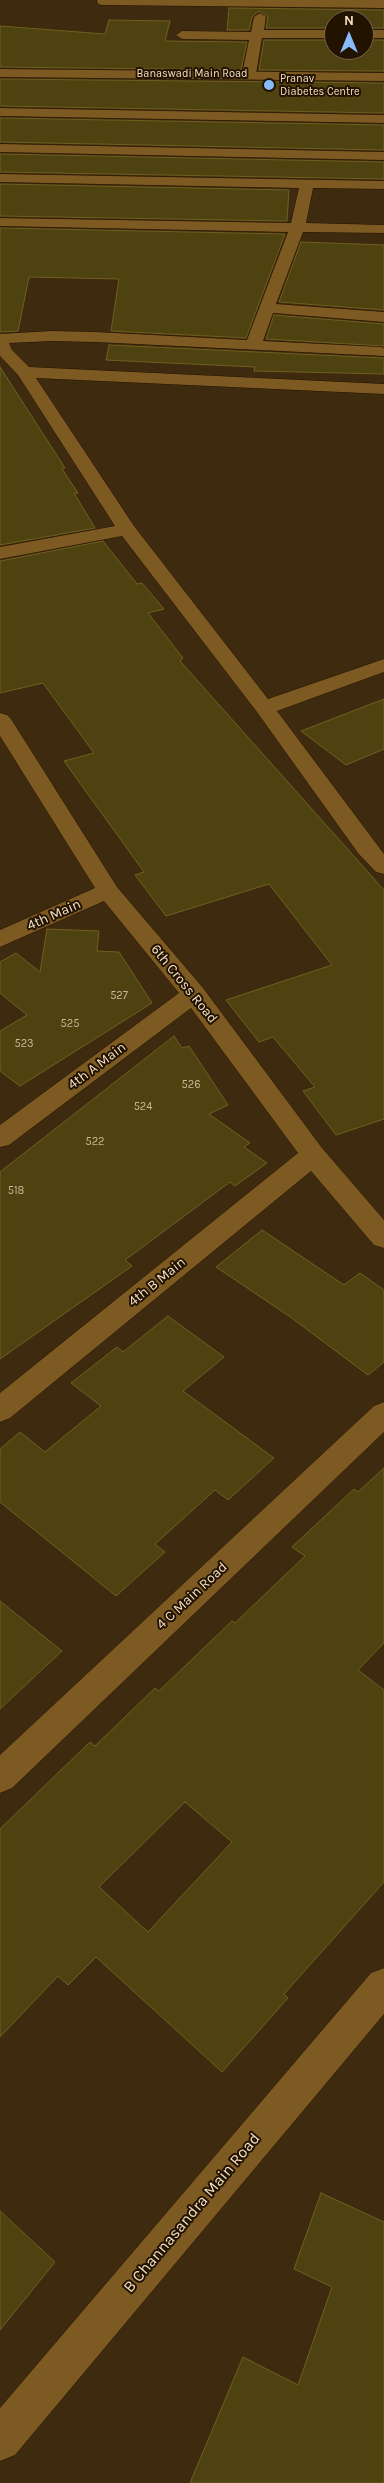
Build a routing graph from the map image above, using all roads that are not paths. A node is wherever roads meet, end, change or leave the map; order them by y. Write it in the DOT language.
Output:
graph roads {
  1 [pos="102,1"];
  2 [pos="186,1"];
  3 [pos="262,2"];
  4 [pos="343,2"];
  5 [pos="384,4"];
  6 [pos="324,34"];
  7 [pos="182,35"];
  8 [pos="256,35"];
  9 [pos="0,73"];
  10 [pos="249,74"];
  11 [pos="384,77"];
  12 [pos="0,112"];
  13 [pos="384,119"];
  14 [pos="0,148"];
  15 [pos="384,156"];
  16 [pos="0,178"];
  17 [pos="384,185"];
  18 [pos="308,194"];
  19 [pos="285,199"];
  20 [pos="0,222"];
  21 [pos="297,228"];
  22 [pos="384,229"];
  23 [pos="266,308"];
  24 [pos="384,317"];
  25 [pos="0,340"];
  26 [pos="253,345"];
  27 [pos="381,352"];
  28 [pos="24,372"];
  29 [pos="384,389"];
  30 [pos="127,529"];
  31 [pos="0,552"];
  32 [pos="384,665"];
  33 [pos="264,708"];
  34 [pos="0,719"];
  35 [pos="375,844"];
  36 [pos="384,868"];
  37 [pos="108,891"];
  38 [pos="0,939"];
  39 [pos="194,994"];
  40 [pos="0,1138"];
  41 [pos="313,1155"];
  42 [pos="384,1238"];
  43 [pos="0,1410"];
  44 [pos="384,1414"];
  45 [pos="0,1777"];
  46 [pos="384,1986"];
  47 [pos="0,2440"];
  1 -- 2 [label="street"];
  2 -- 3 [label="street"];
  3 -- 4 [label="street"];
  3 -- 8 [label="street"];
  4 -- 5 [label="street"];
  6 -- 8 [label="street"];
  7 -- 8 [label="street"];
  8 -- 10 [label="street"];
  9 -- 10 [label="street, Banaswadi Main Road"];
  10 -- 11 [label="street, Banaswadi Main Road"];
  12 -- 13 [label="street"];
  14 -- 15 [label="street"];
  16 -- 18 [label="street"];
  17 -- 18 [label="street"];
  18 -- 19 [label="street"];
  18 -- 21 [label="street"];
  20 -- 21 [label="street"];
  21 -- 22 [label="street"];
  21 -- 23 [label="street"];
  23 -- 24 [label="street"];
  23 -- 26 [label="street"];
  25 -- 26 [label="street"];
  25 -- 28 [label="street"];
  26 -- 27 [label="street"];
  28 -- 29 [label="street"];
  28 -- 30 [label="street"];
  30 -- 31 [label="street"];
  30 -- 33 [label="street"];
  32 -- 33 [label="street"];
  33 -- 35 [label="street"];
  34 -- 37 [label="street, 6th Cross Road"];
  35 -- 36 [label="street"];
  37 -- 38 [label="street, 4th Main"];
  37 -- 39 [label="street, 6th Cross Road"];
  39 -- 40 [label="street, 4th A Main"];
  39 -- 41 [label="street, 6th Cross Road"];
  41 -- 42 [label="street, 6th Cross Road"];
  41 -- 43 [label="street, 4th B Main"];
  44 -- 45 [label="street, 4 C Main Road"];
  46 -- 47 [label="street, B Channasandra Main Road"];
}
